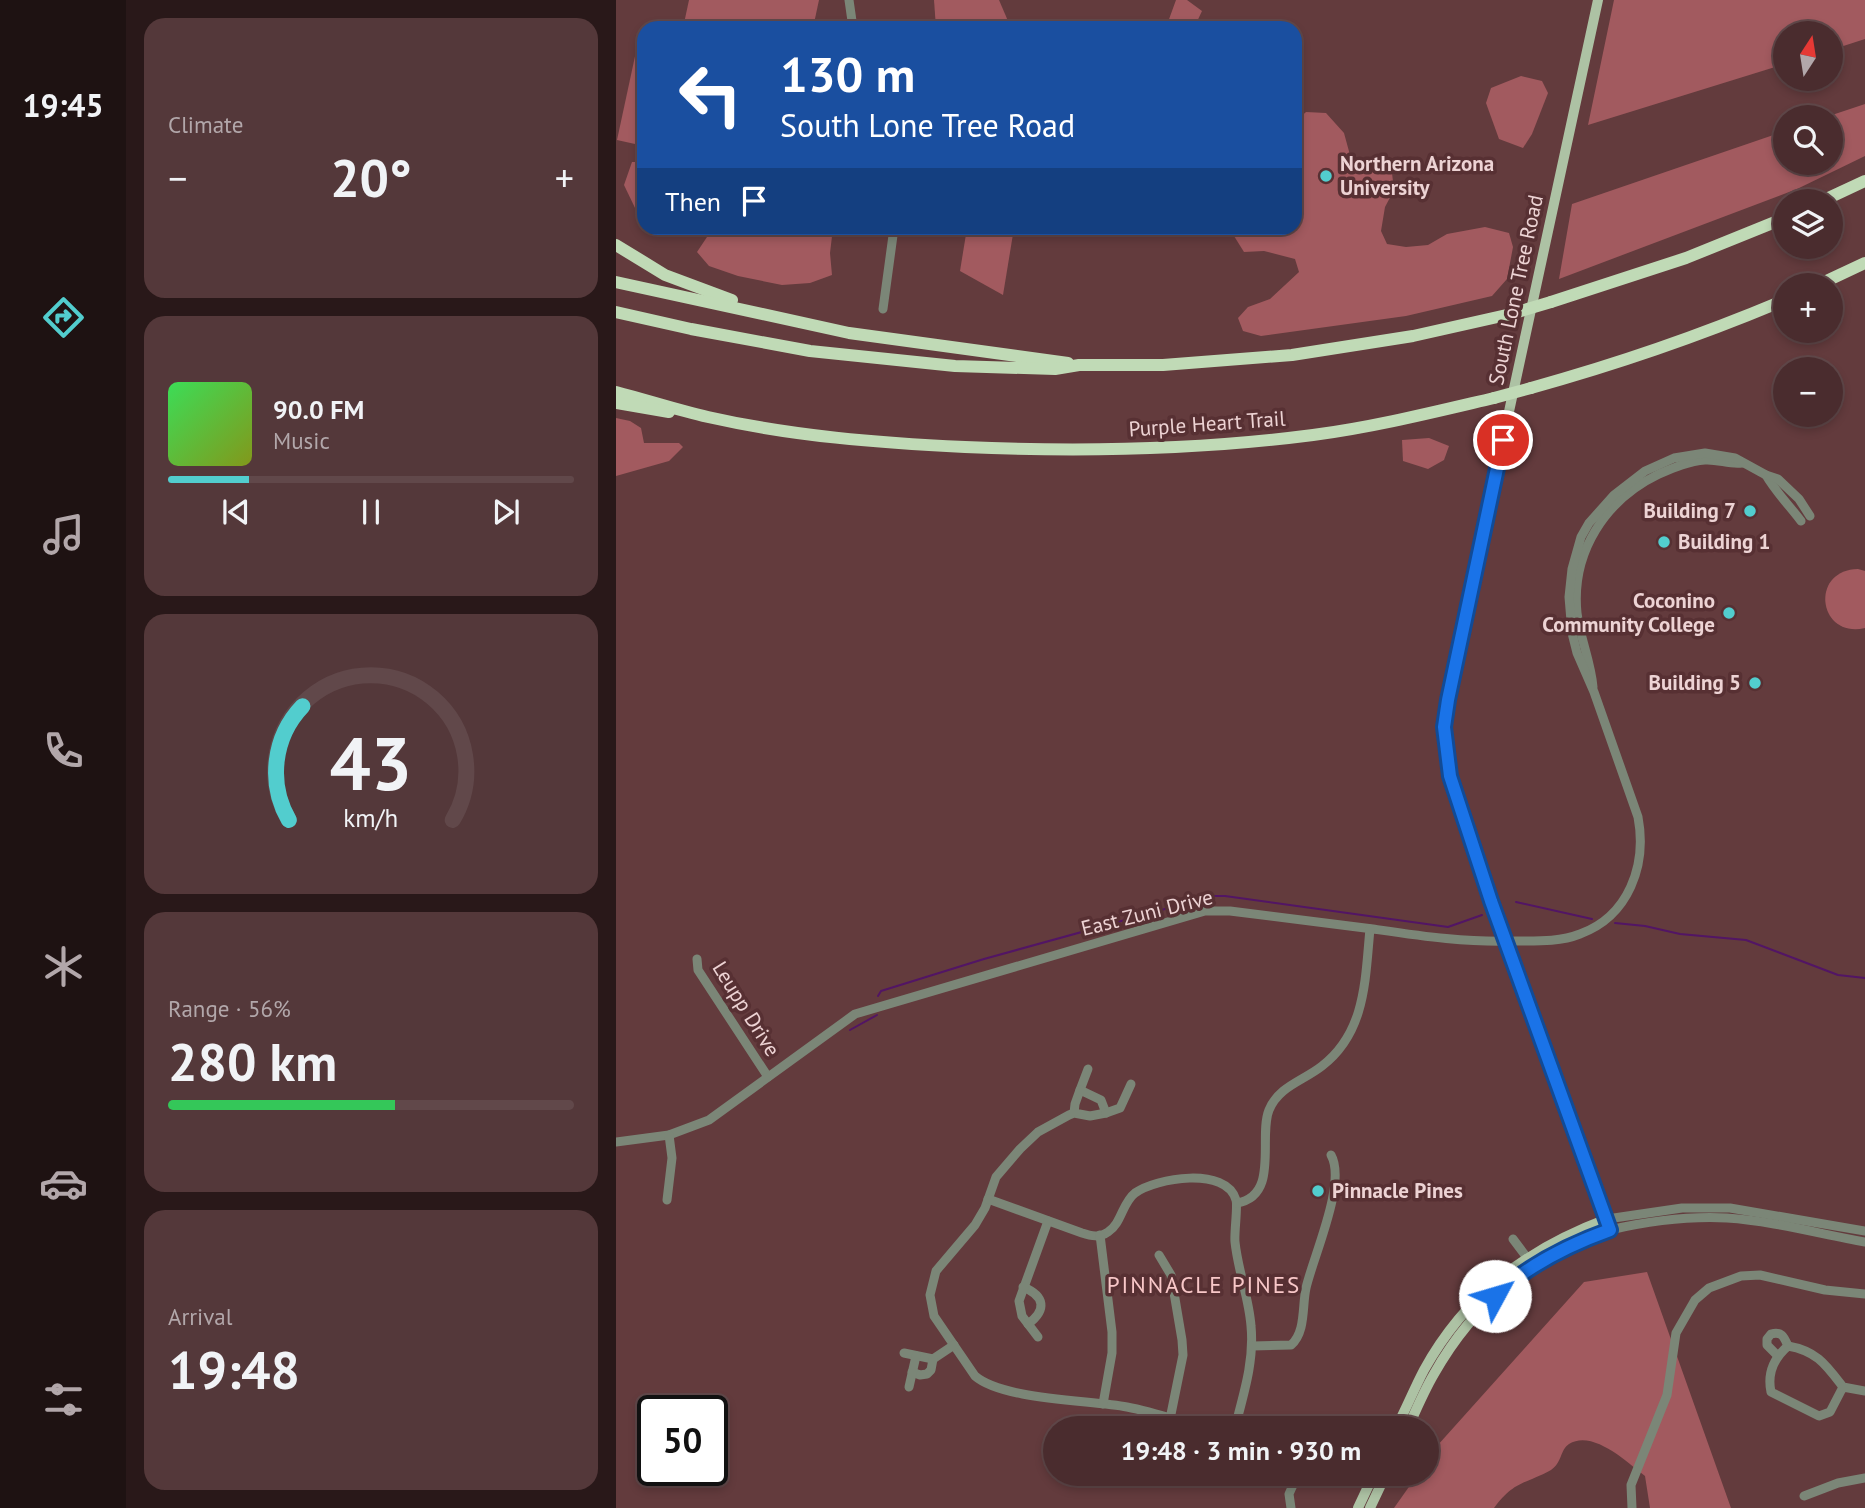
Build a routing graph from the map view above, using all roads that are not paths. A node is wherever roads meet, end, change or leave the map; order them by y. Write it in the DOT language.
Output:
graph roads {
  1 [pos="849,0"];
  2 [pos="1598,0"];
  3 [pos="852,21"];
  4 [pos="1865,181"];
  5 [pos="1843,191"];
  6 [pos="1773,223"];
  7 [pos="893,235"];
  8 [pos="616,244"];
  9 [pos="1865,262"];
  10 [pos="1843,273"];
  11 [pos="616,282"];
  12 [pos="1773,305"];
  13 [pos="883,309"];
  14 [pos="616,312"];
  15 [pos="798,322"];
  16 [pos="1079,365"];
  17 [pos="616,392"];
  18 [pos="616,403"];
  19 [pos="708,417"];
  20 [pos="1766,475"];
  21 [pos="1810,516"];
  22 [pos="1801,521"];
  23 [pos="1370,929"];
  24 [pos="1505,942"];
  25 [pos="697,959"];
  26 [pos="1088,1069"];
  27 [pos="768,1077"];
  28 [pos="1131,1084"];
  29 [pos="1080,1090"];
  30 [pos="1074,1113"];
  31 [pos="1106,1113"];
  32 [pos="669,1135"];
  33 [pos="616,1142"];
  34 [pos="1331,1155"];
  35 [pos="988,1199"];
  36 [pos="667,1200"];
  37 [pos="1237,1203"];
  38 [pos="1048,1221"];
  39 [pos="1608,1225"];
  40 [pos="1865,1231"];
  41 [pos="1100,1235"];
  42 [pos="1513,1240"];
  43 [pos="1865,1242"];
  44 [pos="1159,1255"];
  45 [pos="1530,1262"];
  46 [pos="1023,1287"];
  47 [pos="1865,1294"];
  48 [pos="1028,1324"];
  49 [pos="1038,1337"];
  50 [pos="954,1345"];
  51 [pos="1252,1346"];
  52 [pos="1788,1346"];
  53 [pos="904,1353"];
  54 [pos="1777,1355"];
  55 [pos="916,1356"];
  56 [pos="933,1359"];
  57 [pos="912,1373"];
  58 [pos="909,1387"];
  59 [pos="1843,1387"];
  60 [pos="1865,1391"];
  61 [pos="1103,1404"];
  62 [pos="1158,1416"];
  63 [pos="1171,1416"];
  64 [pos="1238,1416"];
  65 [pos="1402,1416"];
  66 [pos="1414,1416"];
  67 [pos="1865,1478"];
  68 [pos="1293,1486"];
  69 [pos="1368,1486"];
  70 [pos="1380,1486"];
  71 [pos="1804,1496"];
  72 [pos="1291,1508"];
  73 [pos="1358,1508"];
  74 [pos="1370,1508"];
  75 [pos="1632,1508"];
  1 -- 3 [label="street"];
  2 -- 24 [label="main road, South Lone Tree Road"];
  4 -- 5 [label="highway"];
  6 -- 16 [label="highway, bridge"];
  7 -- 13 [label="street"];
  8 -- 15 [label="highway"];
  9 -- 10 [label="highway"];
  11 -- 15 [label="highway"];
  12 -- 19 [label="highway, Purple Heart Trail, bridge"];
  14 -- 16 [label="highway"];
  15 -- 16 [label="highway"];
  17 -- 19 [label="highway, Purple Heart Trail"];
  18 -- 19 [label="highway"];
  20 -- 21 [label="street, East Zuni Drive"];
  20 -- 22 [label="street, East Zuni Drive"];
  20 -- 24 [label="street, East Zuni Drive"];
  23 -- 24 [label="street, East Zuni Drive"];
  23 -- 27 [label="street, East Zuni Drive"];
  23 -- 37 [label="street"];
  24 -- 39 [label="main road, South Lone Tree Road"];
  25 -- 27 [label="street, Leupp Drive"];
  26 -- 29 [label="street"];
  27 -- 32 [label="street, East Zuni Drive"];
  28 -- 31 [label="street"];
  29 -- 30 [label="street"];
  29 -- 31 [label="street"];
  30 -- 31 [label="street"];
  30 -- 35 [label="street"];
  32 -- 33 [label="street, East Zuni Drive"];
  32 -- 36 [label="street"];
  34 -- 51 [label="street"];
  35 -- 38 [label="street"];
  35 -- 50 [label="street"];
  37 -- 41 [label="street"];
  37 -- 51 [label="street"];
  38 -- 41 [label="street"];
  38 -- 46 [label="street"];
  39 -- 40 [label="street"];
  39 -- 43 [label="street"];
  39 -- 45 [label="main road"];
  41 -- 61 [label="street"];
  42 -- 45 [label="street"];
  44 -- 63 [label="street"];
  45 -- 65 [label="main road"];
  45 -- 66 [label="main road"];
  46 -- 48 [label="street"];
  46 -- 48 [label="street"];
  47 -- 75 [label="street"];
  48 -- 49 [label="street"];
  50 -- 56 [label="street"];
  50 -- 61 [label="street"];
  51 -- 64 [label="street"];
  52 -- 54 [label="street"];
  52 -- 54 [label="street"];
  52 -- 59 [label="street"];
  53 -- 55 [label="street"];
  54 -- 59 [label="street"];
  55 -- 56 [label="street"];
  55 -- 57 [label="street"];
  56 -- 57 [label="street"];
  57 -- 58 [label="street"];
  59 -- 60 [label="street"];
  61 -- 62 [label="street"];
  67 -- 71 [label="street"];
  68 -- 72 [label="street"];
  69 -- 73 [label="main road"];
  70 -- 74 [label="main road"];
}
